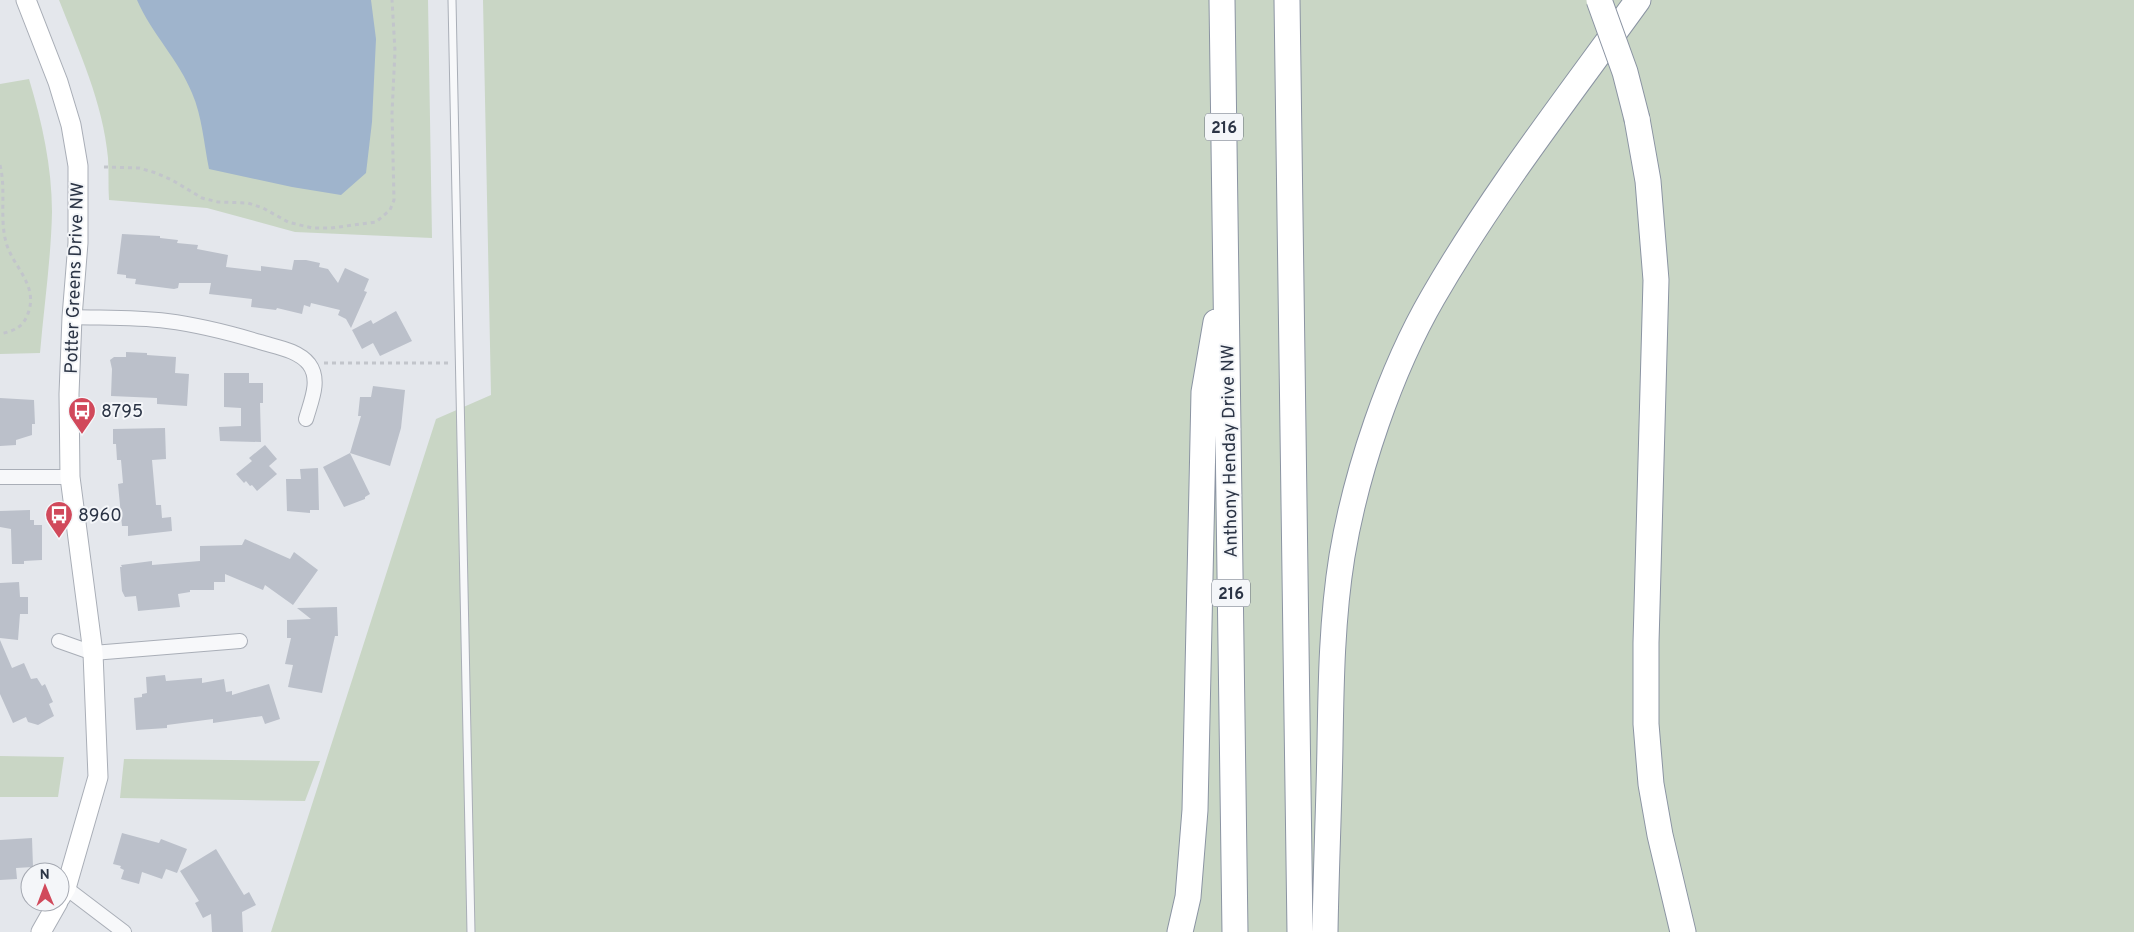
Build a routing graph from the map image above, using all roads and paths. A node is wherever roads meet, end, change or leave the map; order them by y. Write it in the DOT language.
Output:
graph roads {
  1 [pos="26,0"];
  2 [pos="392,0"];
  3 [pos="452,0"];
  4 [pos="1222,0"];
  5 [pos="1287,0"];
  6 [pos="1599,0"];
  7 [pos="1638,0"];
  8 [pos="0,165"];
  9 [pos="104,167"];
  10 [pos="1226,255"];
  11 [pos="72,316"];
  12 [pos="0,334"];
  13 [pos="308,363"];
  14 [pos="459,363"];
  15 [pos="306,419"];
  16 [pos="70,477"];
  17 [pos="0,478"];
  18 [pos="59,641"];
  19 [pos="240,641"];
  20 [pos="93,653"];
  21 [pos="70,867"];
  22 [pos="70,901"];
  23 [pos="52,912"];
  24 [pos="41,932"];
  25 [pos="124,932"];
  26 [pos="471,932"];
  27 [pos="1180,932"];
  28 [pos="1235,932"];
  29 [pos="1300,932"];
  30 [pos="1325,932"];
  31 [pos="1683,932"];
  1 -- 11 [label="street, Potter Greens Drive NW"];
  2 -- 9 [label="path"];
  3 -- 14 [label="lane"];
  4 -- 10 [label="highway, Anthony Henday Drive NW / 216"];
  5 -- 29 [label="highway"];
  6 -- 31 [label="highway, bridge"];
  7 -- 30 [label="highway"];
  8 -- 12 [label="path"];
  10 -- 27 [label="highway"];
  10 -- 28 [label="highway, Anthony Henday Drive NW / 216"];
  11 -- 13 [label="street"];
  11 -- 16 [label="street, Potter Greens Drive NW"];
  13 -- 14 [label="path"];
  13 -- 15 [label="street"];
  14 -- 26 [label="lane"];
  16 -- 17 [label="street"];
  16 -- 20 [label="street, Potter Greens Drive NW"];
  18 -- 20 [label="street"];
  19 -- 20 [label="street"];
  20 -- 21 [label="street, Potter Greens Drive NW"];
  22 -- 25 [label="street"];
  23 -- 24 [label="street, Potter Greens Drive NW"];
}
